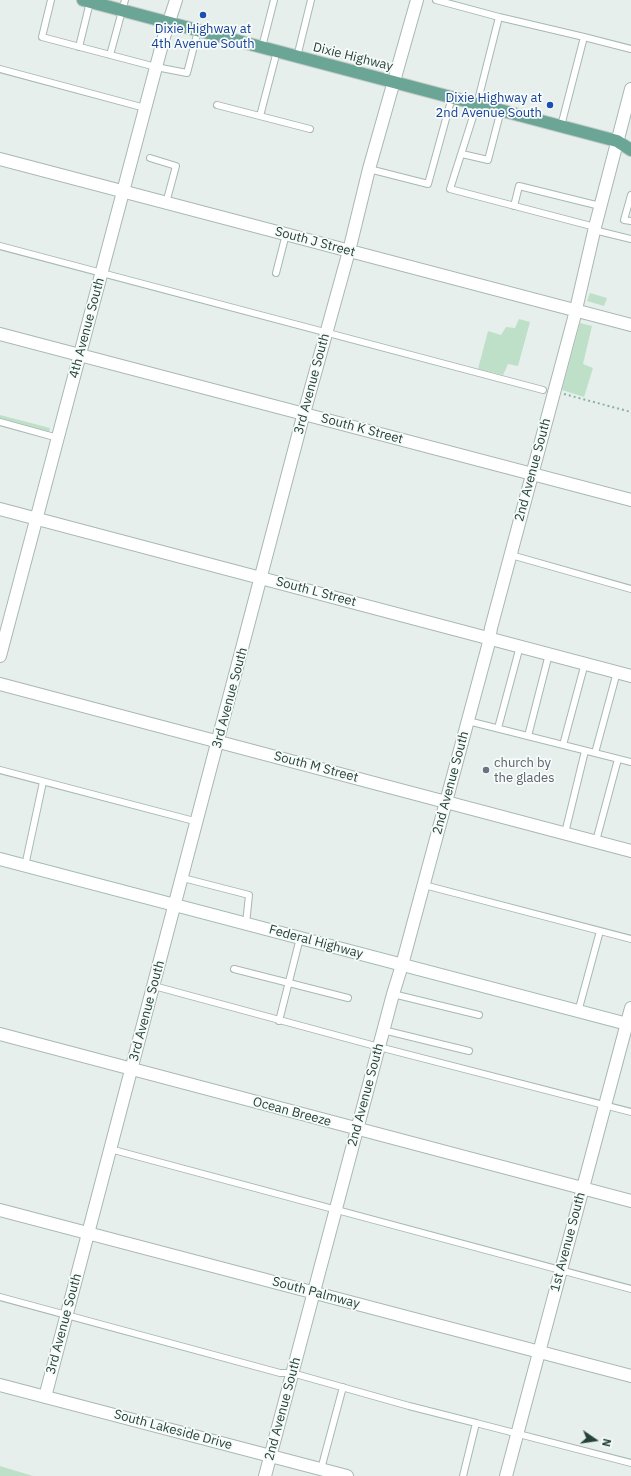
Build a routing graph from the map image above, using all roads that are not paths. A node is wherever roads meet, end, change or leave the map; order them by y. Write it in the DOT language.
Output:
graph roads {
  1 [pos="51,0"];
  2 [pos="176,0"];
  3 [pos="274,0"];
  4 [pos="311,0"];
  5 [pos="417,0"];
  6 [pos="436,0"];
  7 [pos="86,1"];
  8 [pos="123,5"];
  9 [pos="499,17"];
  10 [pos="168,23"];
  11 [pos="198,31"];
  12 [pos="584,37"];
  13 [pos="79,47"];
  14 [pos="262,47"];
  15 [pos="631,50"];
  16 [pos="277,51"];
  17 [pos="110,55"];
  18 [pos="297,57"];
  19 [pos="156,67"];
  20 [pos="0,69"];
  21 [pos="394,82"];
  22 [pos="631,88"];
  23 [pos="452,97"];
  24 [pos="477,104"];
  25 [pos="217,105"];
  26 [pos="145,108"];
  27 [pos="501,110"];
  28 [pos="260,116"];
  29 [pos="561,126"];
  30 [pos="310,129"];
  31 [pos="617,141"];
  32 [pos="631,141"];
  33 [pos="631,150"];
  34 [pos="462,154"];
  35 [pos="150,158"];
  36 [pos="0,159"];
  37 [pos="369,169"];
  38 [pos="123,191"];
  39 [pos="631,195"];
  40 [pos="166,203"];
  41 [pos="514,206"];
  42 [pos="600,206"];
  43 [pos="631,221"];
  44 [pos="594,228"];
  45 [pos="286,234"];
  46 [pos="631,239"];
  47 [pos="0,246"];
  48 [pos="349,251"];
  49 [pos="101,272"];
  50 [pos="276,273"];
  51 [pos="575,310"];
  52 [pos="631,325"];
  53 [pos="326,332"];
  54 [pos="0,334"];
  55 [pos="79,355"];
  56 [pos="543,390"];
  57 [pos="305,414"];
  58 [pos="0,422"];
  59 [pos="58,438"];
  60 [pos="532,474"];
  61 [pos="631,500"];
  62 [pos="0,509"];
  63 [pos="36,519"];
  64 [pos="511,555"];
  65 [pos="261,578"];
  66 [pos="631,589"];
  67 [pos="488,638"];
  68 [pos="520,646"];
  69 [pos="549,654"];
  70 [pos="0,656"];
  71 [pos="585,663"];
  72 [pos="617,672"];
  73 [pos="631,676"];
  74 [pos="0,684"];
  75 [pos="468,720"];
  76 [pos="498,728"];
  77 [pos="528,736"];
  78 [pos="218,742"];
  79 [pos="563,745"];
  80 [pos="585,751"];
  81 [pos="595,753"];
  82 [pos="618,759"];
  83 [pos="631,762"];
  84 [pos="0,770"];
  85 [pos="43,782"];
  86 [pos="446,801"];
  87 [pos="198,822"];
  88 [pos="564,833"];
  89 [pos="596,841"];
  90 [pos="631,850"];
  91 [pos="0,860"];
  92 [pos="25,866"];
  93 [pos="183,878"];
  94 [pos="424,885"];
  95 [pos="176,906"];
  96 [pos="246,924"];
  97 [pos="600,931"];
  98 [pos="300,938"];
  99 [pos="631,939"];
  100 [pos="402,965"];
  101 [pos="234,969"];
  102 [pos="289,982"];
  103 [pos="154,986"];
  104 [pos="393,994"];
  105 [pos="348,998"];
  106 [pos="631,1008"];
  107 [pos="578,1012"];
  108 [pos="479,1015"];
  109 [pos="279,1021"];
  110 [pos="629,1025"];
  111 [pos="383,1030"];
  112 [pos="0,1034"];
  113 [pos="379,1047"];
  114 [pos="469,1051"];
  115 [pos="132,1069"];
  116 [pos="605,1105"];
  117 [pos="631,1112"];
  118 [pos="357,1129"];
  119 [pos="110,1150"];
  120 [pos="582,1188"];
  121 [pos="631,1201"];
  122 [pos="0,1210"];
  123 [pos="335,1211"];
  124 [pos="88,1233"];
  125 [pos="560,1270"];
  126 [pos="631,1289"];
  127 [pos="314,1292"];
  128 [pos="0,1297"];
  129 [pos="67,1315"];
  130 [pos="539,1352"];
  131 [pos="292,1373"];
  132 [pos="631,1376"];
  133 [pos="0,1385"];
  134 [pos="343,1387"];
  135 [pos="45,1396"];
  136 [pos="476,1423"];
  137 [pos="517,1434"];
  138 [pos="270,1456"];
  139 [pos="631,1463"];
  140 [pos="321,1469"];
  141 [pos="265,1476"];
  142 [pos="347,1476"];
  143 [pos="463,1476"];
  144 [pos="506,1476"];
  1 -- 13 [label="lane"];
  2 -- 10 [label="street, 4th Avenue South"];
  3 -- 14 [label="lane"];
  4 -- 18 [label="lane"];
  5 -- 21 [label="street, 3rd Avenue South"];
  6 -- 9 [label="lane"];
  7 -- 8 [label="main road, Dixie Highway"];
  7 -- 13 [label="lane"];
  8 -- 10 [label="main road, Dixie Highway"];
  8 -- 17 [label="lane"];
  9 -- 12 [label="lane"];
  9 -- 24 [label="lane"];
  10 -- 11 [label="main road, Dixie Highway"];
  10 -- 19 [label="street, 4th Avenue South"];
  11 -- 14 [label="main road, Dixie Highway"];
  11 -- 19 [label="lane"];
  12 -- 15 [label="lane"];
  12 -- 29 [label="lane"];
  13 -- 17 [label="lane"];
  14 -- 16 [label="main road, Dixie Highway"];
  16 -- 18 [label="main road, Dixie Highway"];
  16 -- 28 [label="lane"];
  17 -- 19 [label="lane"];
  18 -- 21 [label="main road, Dixie Highway"];
  19 -- 26 [label="street, 4th Avenue South"];
  20 -- 26 [label="lane"];
  21 -- 23 [label="main road, Dixie Highway"];
  21 -- 37 [label="street, 3rd Avenue South"];
  22 -- 31 [label="street, 2nd Avenue South"];
  23 -- 24 [label="main road, Dixie Highway"];
  23 -- 37 [label="lane"];
  24 -- 27 [label="main road, Dixie Highway"];
  24 -- 34 [label="lane"];
  25 -- 28 [label="lane"];
  26 -- 38 [label="street, 4th Avenue South"];
  27 -- 29 [label="main road, Dixie Highway"];
  27 -- 34 [label="lane"];
  28 -- 30 [label="lane"];
  29 -- 31 [label="main road, Dixie Highway"];
  31 -- 32 [label="main road, Dixie Highway"];
  31 -- 33 [label="main road, Dixie Highway"];
  31 -- 42 [label="street, 2nd Avenue South"];
  34 -- 41 [label="lane"];
  35 -- 40 [label="lane"];
  36 -- 38 [label="street, South J Street"];
  37 -- 48 [label="street, 3rd Avenue South"];
  38 -- 40 [label="street, South J Street"];
  38 -- 49 [label="street, 4th Avenue South"];
  39 -- 43 [label="lane"];
  40 -- 45 [label="street, South J Street"];
  41 -- 42 [label="lane"];
  41 -- 44 [label="lane"];
  42 -- 44 [label="street, 2nd Avenue South"];
  44 -- 46 [label="lane"];
  44 -- 51 [label="street, 2nd Avenue South"];
  45 -- 48 [label="street, South J Street"];
  45 -- 50 [label="lane"];
  47 -- 49 [label="lane"];
  48 -- 51 [label="street, South J Street"];
  48 -- 53 [label="street, 3rd Avenue South"];
  49 -- 53 [label="lane"];
  49 -- 55 [label="street, 4th Avenue South"];
  51 -- 52 [label="street, South J Street"];
  51 -- 60 [label="street, 2nd Avenue South"];
  53 -- 56 [label="lane"];
  53 -- 57 [label="street, 3rd Avenue South"];
  54 -- 55 [label="street, South K Street"];
  55 -- 57 [label="street, South K Street"];
  55 -- 59 [label="street, 4th Avenue South"];
  57 -- 60 [label="street, South K Street"];
  57 -- 65 [label="street, 3rd Avenue South"];
  58 -- 59 [label="lane"];
  59 -- 63 [label="street, 4th Avenue South"];
  60 -- 61 [label="street, South K Street"];
  60 -- 64 [label="street, 2nd Avenue South"];
  62 -- 63 [label="street, South L Street"];
  63 -- 65 [label="street, South L Street"];
  63 -- 70 [label="street, 4th Avenue South"];
  64 -- 66 [label="lane"];
  64 -- 67 [label="street, 2nd Avenue South"];
  65 -- 67 [label="street, South L Street"];
  65 -- 78 [label="street, 3rd Avenue South"];
  67 -- 68 [label="street, South L Street"];
  67 -- 75 [label="street, 2nd Avenue South"];
  68 -- 69 [label="street, South L Street"];
  68 -- 76 [label="lane"];
  69 -- 71 [label="street, South L Street"];
  69 -- 77 [label="lane"];
  71 -- 72 [label="street, South L Street"];
  71 -- 79 [label="lane"];
  72 -- 73 [label="street, South L Street"];
  72 -- 81 [label="lane"];
  74 -- 78 [label="street, South M Street"];
  75 -- 76 [label="lane"];
  75 -- 86 [label="street, 2nd Avenue South"];
  76 -- 77 [label="lane"];
  77 -- 79 [label="lane"];
  78 -- 86 [label="street, South M Street"];
  78 -- 87 [label="street, 3rd Avenue South"];
  79 -- 80 [label="lane"];
  80 -- 81 [label="lane"];
  80 -- 88 [label="lane"];
  81 -- 82 [label="lane"];
  82 -- 83 [label="lane"];
  82 -- 89 [label="lane"];
  84 -- 85 [label="lane"];
  85 -- 87 [label="lane"];
  85 -- 92 [label="lane"];
  86 -- 88 [label="street, South M Street"];
  86 -- 94 [label="street, 2nd Avenue South"];
  87 -- 93 [label="street, 3rd Avenue South"];
  88 -- 89 [label="street, South M Street"];
  89 -- 90 [label="street, South M Street"];
  91 -- 92 [label="street, Federal Highway"];
  92 -- 95 [label="street, Federal Highway"];
  93 -- 95 [label="street, 3rd Avenue South"];
  93 -- 96 [label="lane"];
  94 -- 97 [label="lane"];
  94 -- 100 [label="street, 2nd Avenue South"];
  95 -- 96 [label="street, Federal Highway"];
  95 -- 103 [label="street, 3rd Avenue South"];
  96 -- 98 [label="street, Federal Highway"];
  97 -- 99 [label="lane"];
  97 -- 107 [label="lane"];
  98 -- 100 [label="street, Federal Highway"];
  98 -- 102 [label="lane"];
  100 -- 104 [label="street, 2nd Avenue South"];
  100 -- 107 [label="street, Federal Highway"];
  101 -- 102 [label="lane"];
  102 -- 105 [label="lane"];
  102 -- 109 [label="lane"];
  103 -- 109 [label="lane"];
  103 -- 115 [label="street, 3rd Avenue South"];
  104 -- 108 [label="lane"];
  104 -- 111 [label="street, 2nd Avenue South"];
  106 -- 110 [label="street, 1st Avenue South"];
  107 -- 110 [label="street, Federal Highway"];
  109 -- 113 [label="lane"];
  110 -- 116 [label="street, 1st Avenue South"];
  111 -- 113 [label="street, 2nd Avenue South"];
  111 -- 114 [label="lane"];
  112 -- 115 [label="street, Ocean Breeze"];
  113 -- 116 [label="lane"];
  113 -- 118 [label="street, 2nd Avenue South"];
  115 -- 118 [label="street, Ocean Breeze"];
  115 -- 119 [label="street, 3rd Avenue South"];
  116 -- 117 [label="lane"];
  116 -- 120 [label="street, 1st Avenue South"];
  118 -- 120 [label="street, Ocean Breeze"];
  118 -- 123 [label="street, 2nd Avenue South"];
  119 -- 123 [label="lane"];
  119 -- 124 [label="street, 3rd Avenue South"];
  120 -- 121 [label="street, Ocean Breeze"];
  120 -- 125 [label="street, 1st Avenue South"];
  122 -- 124 [label="street, South Palmway"];
  123 -- 125 [label="lane"];
  123 -- 127 [label="street, 2nd Avenue South"];
  124 -- 127 [label="street, South Palmway"];
  124 -- 129 [label="street, 3rd Avenue South"];
  125 -- 126 [label="lane"];
  125 -- 130 [label="street, 1st Avenue South"];
  127 -- 130 [label="street, South Palmway"];
  127 -- 131 [label="street, 2nd Avenue South"];
  128 -- 129 [label="lane"];
  129 -- 131 [label="lane"];
  129 -- 135 [label="street, 3rd Avenue South"];
  130 -- 132 [label="street, South Palmway"];
  130 -- 137 [label="street, 1st Avenue South"];
  131 -- 134 [label="lane"];
  131 -- 138 [label="street, 2nd Avenue South"];
  133 -- 135 [label="street, South Lakeside Drive"];
  134 -- 136 [label="lane"];
  134 -- 140 [label="lane"];
  135 -- 138 [label="street, South Lakeside Drive"];
  136 -- 137 [label="lane"];
  136 -- 143 [label="lane"];
  137 -- 139 [label="lane"];
  137 -- 144 [label="street, 1st Avenue South"];
  138 -- 140 [label="street, South Lakeside Drive"];
  138 -- 141 [label="street, 2nd Avenue South"];
  140 -- 142 [label="street, South Lakeside Drive"];
}
